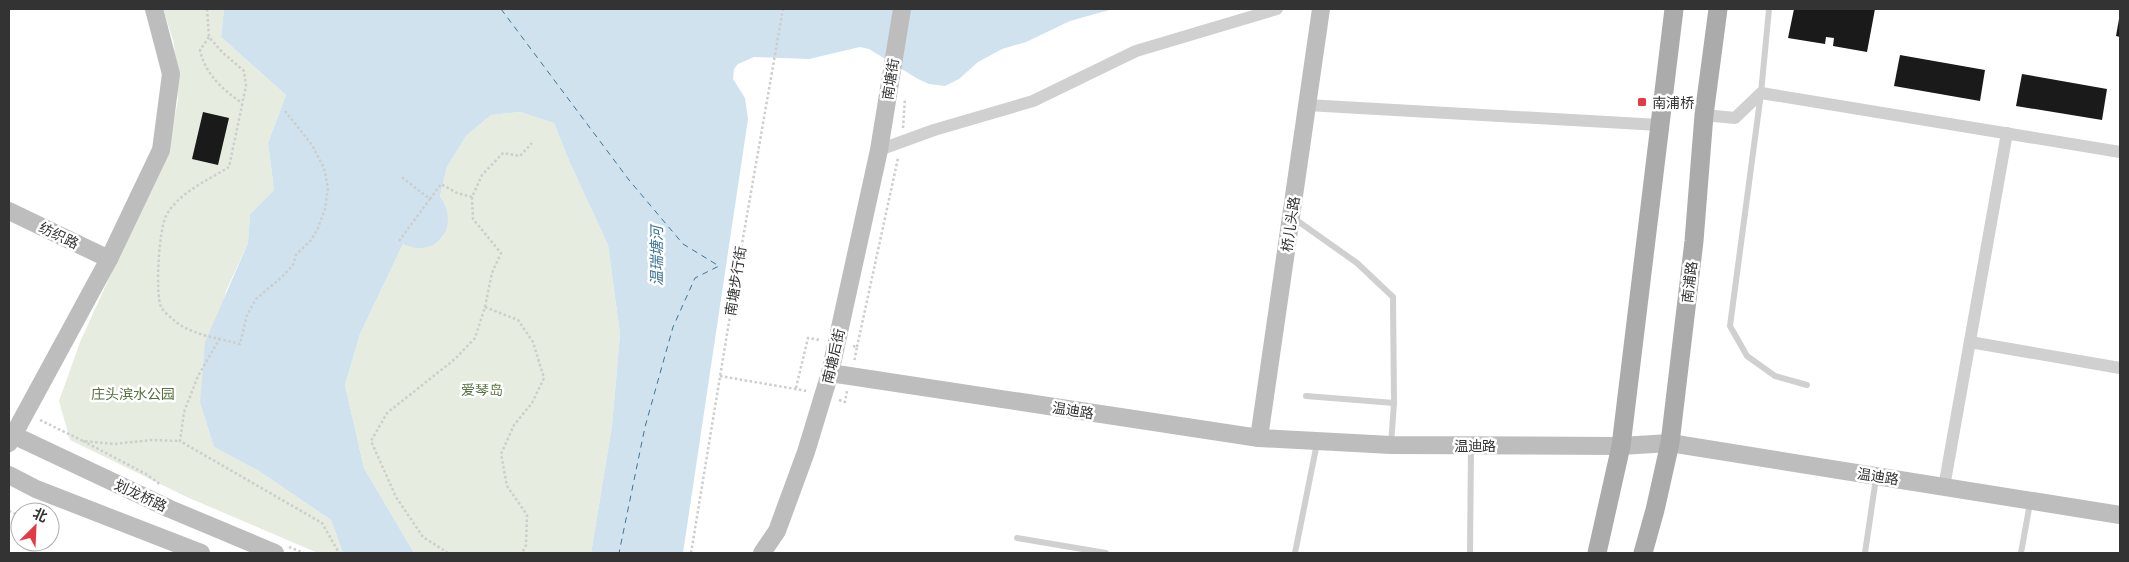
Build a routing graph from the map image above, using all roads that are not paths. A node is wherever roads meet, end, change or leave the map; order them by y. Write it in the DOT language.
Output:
graph roads {
  1 [pos="154,9"];
  2 [pos="902,9"];
  3 [pos="1277,9"];
  4 [pos="1321,9"];
  5 [pos="1674,9"];
  6 [pos="1718,9"];
  7 [pos="1769,9"];
  8 [pos="1761,93"];
  9 [pos="1307,105"];
  10 [pos="1704,115"];
  11 [pos="1659,125"];
  12 [pos="2007,133"];
  13 [pos="879,150"];
  14 [pos="2120,152"];
  15 [pos="9,211"];
  16 [pos="1291,217"];
  17 [pos="109,259"];
  18 [pos="1970,342"];
  19 [pos="2120,368"];
  20 [pos="830,372"];
  21 [pos="1807,385"];
  22 [pos="1306,396"];
  23 [pos="1394,403"];
  24 [pos="10,437"];
  25 [pos="1259,438"];
  26 [pos="1318,441"];
  27 [pos="1670,443"];
  28 [pos="1391,445"];
  29 [pos="1471,445"];
  30 [pos="1621,446"];
  31 [pos="9,475"];
  32 [pos="1876,476"];
  33 [pos="1944,487"];
  34 [pos="2030,500"];
  35 [pos="2120,515"];
  36 [pos="1017,538"];
  37 [pos="201,553"];
  38 [pos="275,553"];
  39 [pos="762,553"];
  40 [pos="1106,553"];
  41 [pos="1295,553"];
  42 [pos="1470,553"];
  43 [pos="1597,553"];
  44 [pos="1643,553"];
  45 [pos="1865,553"];
  46 [pos="2021,553"];
  1 -- 17 [label="street"];
  2 -- 13 [label="street, 南塘街"];
  3 -- 13 [label="street"];
  4 -- 9 [label="street, 桥儿头路"];
  5 -- 11 [label="main road"];
  6 -- 10 [label="main road, 南浦路"];
  7 -- 8 [label="lane"];
  8 -- 10 [label="street"];
  8 -- 12 [label="street"];
  8 -- 21 [label="lane"];
  9 -- 11 [label="street"];
  9 -- 16 [label="street, 桥儿头路"];
  10 -- 27 [label="main road, 南浦路"];
  11 -- 30 [label="main road"];
  12 -- 14 [label="street"];
  12 -- 18 [label="street"];
  13 -- 20 [label="street, 南塘后街"];
  15 -- 17 [label="street, 纺织路"];
  16 -- 23 [label="lane"];
  16 -- 25 [label="street, 桥儿头路"];
  17 -- 24 [label="street"];
  18 -- 19 [label="street"];
  18 -- 33 [label="street"];
  20 -- 25 [label="street, 温迪路"];
  20 -- 39 [label="street, 南塘后街"];
  22 -- 23 [label="lane"];
  23 -- 28 [label="lane"];
  24 -- 38 [label="street, 划龙桥路"];
  25 -- 26 [label="street, 温迪路"];
  26 -- 28 [label="street, 温迪路"];
  26 -- 41 [label="lane"];
  27 -- 30 [label="street, 温迪路"];
  27 -- 32 [label="street, 温迪路"];
  27 -- 44 [label="main road, 南浦路"];
  28 -- 29 [label="street, 温迪路"];
  29 -- 30 [label="street, 温迪路"];
  29 -- 42 [label="lane"];
  30 -- 43 [label="main road"];
  31 -- 37 [label="street"];
  32 -- 33 [label="street, 温迪路"];
  32 -- 45 [label="lane"];
  33 -- 34 [label="street, 温迪路"];
  34 -- 35 [label="street, 温迪路"];
  34 -- 46 [label="lane"];
  36 -- 40 [label="lane"];
}
